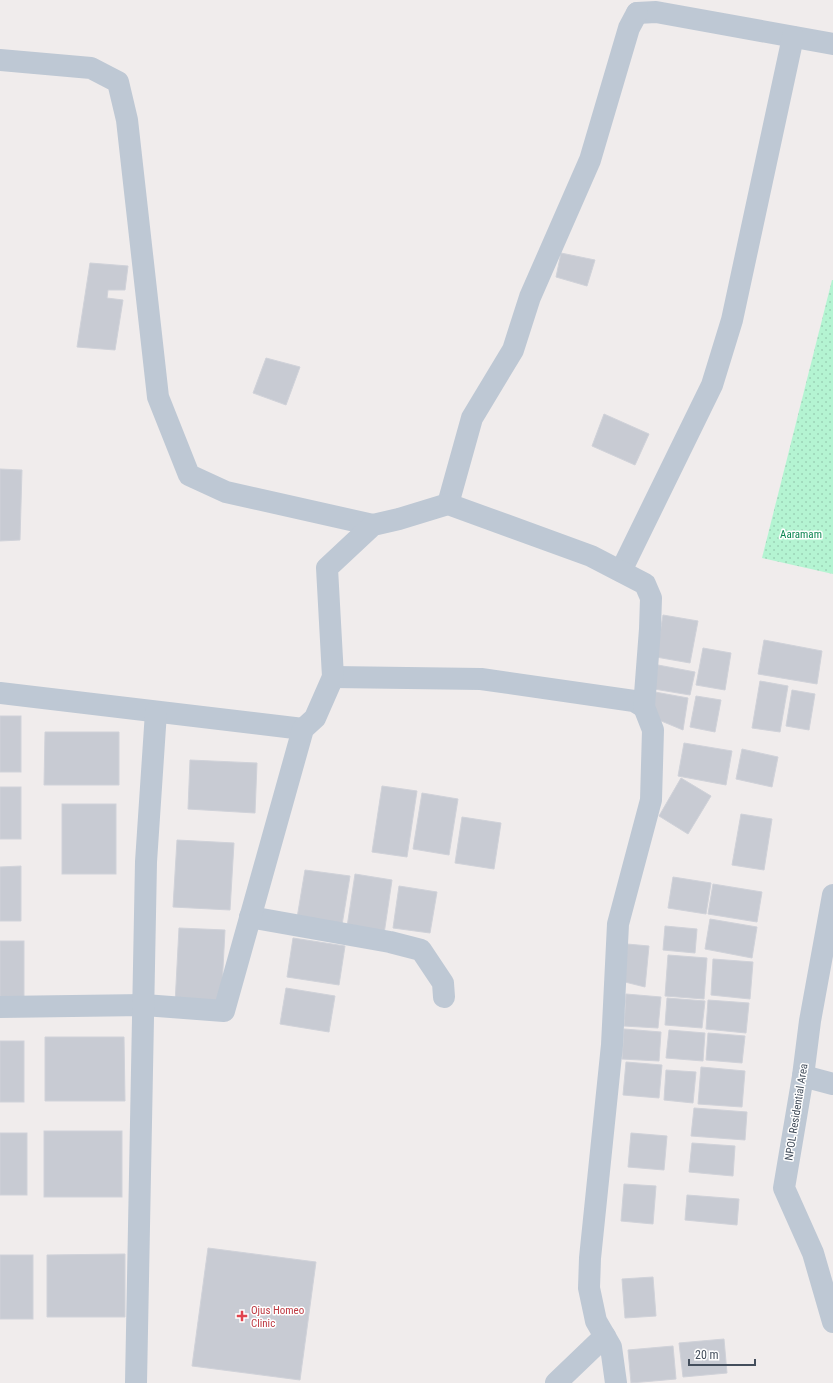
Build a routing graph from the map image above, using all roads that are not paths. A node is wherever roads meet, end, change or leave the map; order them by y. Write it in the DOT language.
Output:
graph roads {
  1 [pos="632,7"];
  2 [pos="793,37"];
  3 [pos="833,44"];
  4 [pos="0,60"];
  5 [pos="448,504"];
  6 [pos="373,525"];
  7 [pos="621,571"];
  8 [pos="333,677"];
  9 [pos="0,693"];
  10 [pos="644,707"];
  11 [pos="156,712"];
  12 [pos="303,729"];
  13 [pos="833,895"];
  14 [pos="250,917"];
  15 [pos="444,997"];
  16 [pos="144,1005"];
  17 [pos="0,1007"];
  18 [pos="803,1076"];
  19 [pos="833,1084"];
  20 [pos="833,1322"];
  21 [pos="605,1336"];
  22 [pos="136,1383"];
  23 [pos="556,1383"];
  24 [pos="616,1383"];
  1 -- 2 [label="street"];
  1 -- 5 [label="street"];
  2 -- 3 [label="street"];
  2 -- 7 [label="street"];
  4 -- 6 [label="street"];
  5 -- 6 [label="street"];
  5 -- 7 [label="street"];
  6 -- 8 [label="street"];
  7 -- 10 [label="street"];
  8 -- 10 [label="street"];
  8 -- 12 [label="street"];
  9 -- 11 [label="street"];
  10 -- 21 [label="street"];
  11 -- 12 [label="street"];
  11 -- 16 [label="street"];
  12 -- 14 [label="street"];
  13 -- 18 [label="street, NPOL Residential Area"];
  14 -- 15 [label="street"];
  14 -- 16 [label="street"];
  16 -- 17 [label="street"];
  16 -- 22 [label="street"];
  18 -- 19 [label="street"];
  18 -- 20 [label="street, NPOL Residential Area"];
  21 -- 23 [label="street"];
  21 -- 24 [label="street"];
}
